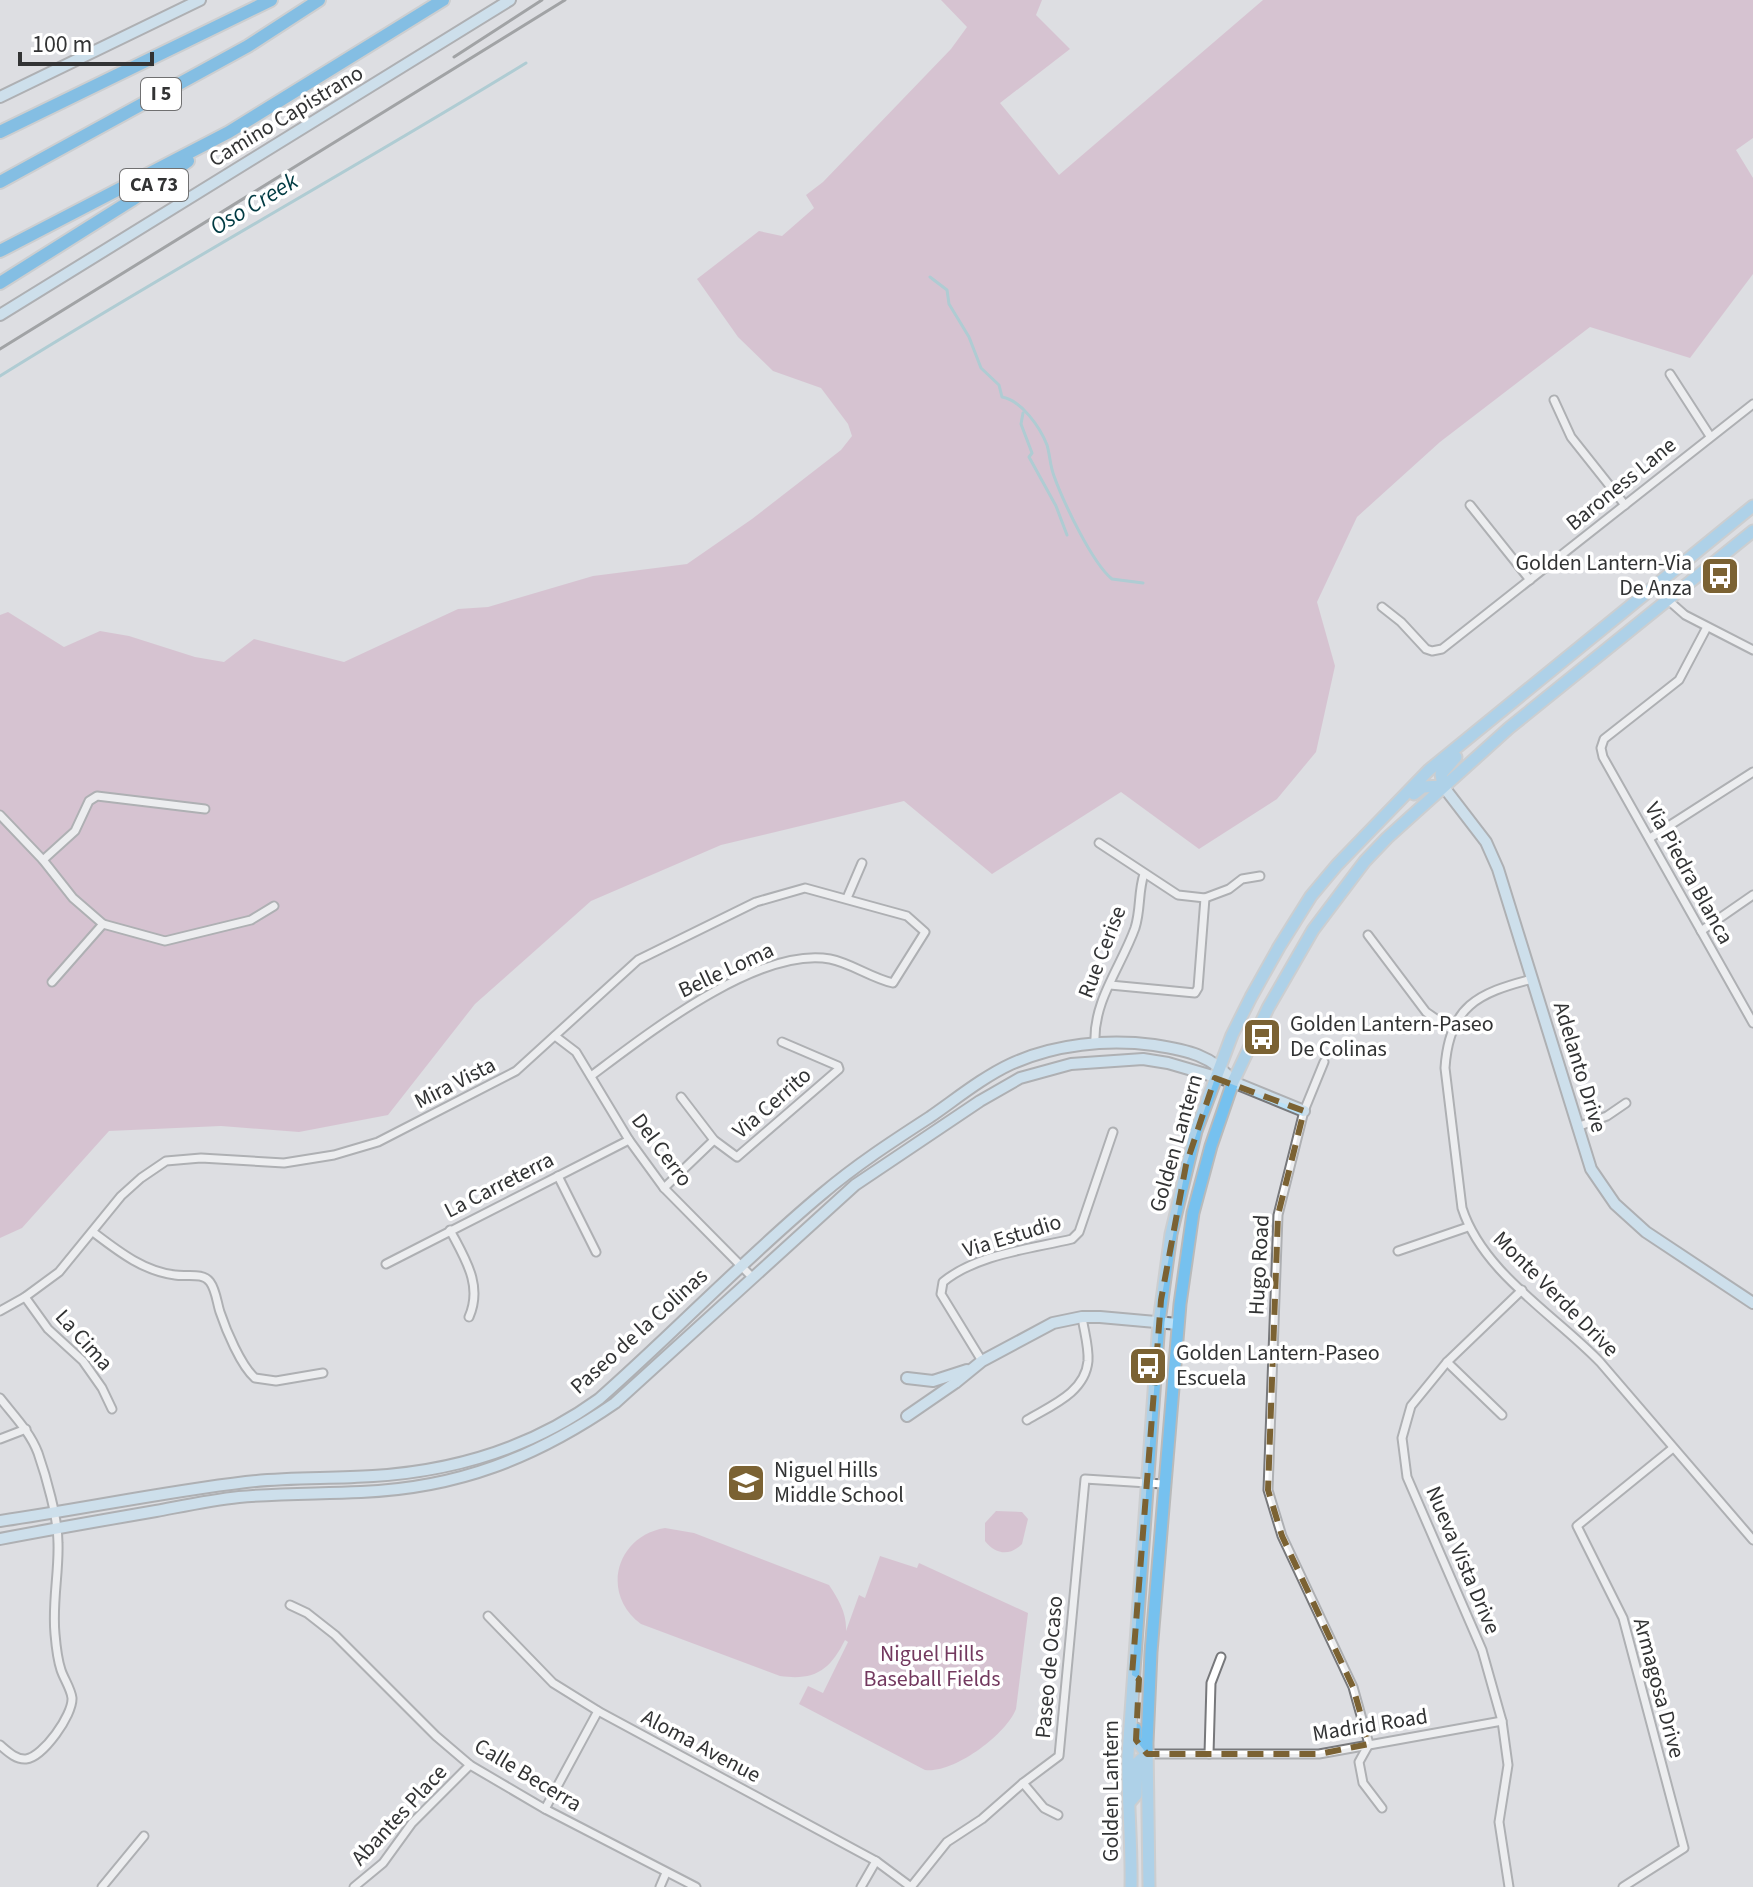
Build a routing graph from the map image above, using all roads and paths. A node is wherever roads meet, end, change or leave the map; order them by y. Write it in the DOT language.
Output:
graph roads {
  1 [pos="200,0"];
  2 [pos="271,0"];
  3 [pos="319,0"];
  4 [pos="443,0"];
  5 [pos="510,0"];
  6 [pos="0,97"];
  7 [pos="0,132"];
  8 [pos="229,132"];
  9 [pos="0,182"];
  10 [pos="0,251"];
  11 [pos="0,283"];
  12 [pos="0,315"];
  13 [pos="1670,374"];
  14 [pos="1554,400"];
  15 [pos="1753,405"];
  16 [pos="1710,436"];
  17 [pos="1470,505"];
  18 [pos="1625,505"];
  19 [pos="1753,506"];
  20 [pos="1753,531"];
  21 [pos="1669,574"];
  22 [pos="1530,580"];
  23 [pos="1668,600"];
  24 [pos="1636,603"];
  25 [pos="1382,607"];
  26 [pos="1707,627"];
  27 [pos="1753,650"];
  28 [pos="1489,720"];
  29 [pos="1753,772"];
  30 [pos="1443,786"];
  31 [pos="205,809"];
  32 [pos="0,815"];
  33 [pos="1374,828"];
  34 [pos="1650,838"];
  35 [pos="1099,843"];
  36 [pos="43,860"];
  37 [pos="862,863"];
  38 [pos="1144,874"];
  39 [pos="1260,876"];
  40 [pos="1753,895"];
  41 [pos="847,898"];
  42 [pos="1205,898"];
  43 [pos="274,906"];
  44 [pos="103,924"];
  45 [pos="1701,931"];
  46 [pos="1368,935"];
  47 [pos="1532,979"];
  48 [pos="52,982"];
  49 [pos="893,983"];
  50 [pos="1110,985"];
  51 [pos="1753,1023"];
  52 [pos="1452,1030"];
  53 [pos="555,1036"];
  54 [pos="782,1042"];
  55 [pos="1095,1043"];
  56 [pos="1096,1060"];
  57 [pos="1324,1062"];
  58 [pos="1220,1065"];
  59 [pos="591,1076"];
  60 [pos="1215,1078"];
  61 [pos="1233,1082"];
  62 [pos="681,1097"];
  63 [pos="1626,1103"];
  64 [pos="1304,1111"];
  65 [pos="1577,1127"];
  66 [pos="1113,1132"];
  67 [pos="629,1140"];
  68 [pos="714,1140"];
  69 [pos="558,1176"];
  70 [pos="664,1188"];
  71 [pos="1468,1227"];
  72 [pos="450,1230"];
  73 [pos="93,1232"];
  74 [pos="1398,1251"];
  75 [pos="596,1252"];
  76 [pos="386,1264"];
  77 [pos="741,1266"];
  78 [pos="752,1277"];
  79 [pos="1522,1290"];
  80 [pos="25,1297"];
  81 [pos="1753,1303"];
  82 [pos="0,1311"];
  83 [pos="469,1317"];
  84 [pos="1082,1317"];
  85 [pos="1159,1322"];
  86 [pos="1178,1324"];
  87 [pos="982,1361"];
  88 [pos="1447,1362"];
  89 [pos="969,1370"];
  90 [pos="323,1373"];
  91 [pos="907,1378"];
  92 [pos="0,1398"];
  93 [pos="112,1409"];
  94 [pos="1502,1415"];
  95 [pos="907,1416"];
  96 [pos="1027,1420"];
  97 [pos="26,1429"];
  98 [pos="0,1439"];
  99 [pos="1673,1448"];
  100 [pos="1148,1482"];
  101 [pos="1163,1484"];
  102 [pos="53,1513"];
  103 [pos="0,1521"];
  104 [pos="56,1528"];
  105 [pos="0,1539"];
  106 [pos="1753,1540"];
  107 [pos="290,1605"];
  108 [pos="488,1616"];
  109 [pos="1221,1657"];
  110 [pos="1132,1675"];
  111 [pos="598,1711"];
  112 [pos="1502,1721"];
  113 [pos="1369,1744"];
  114 [pos="0,1745"];
  115 [pos="1147,1754"];
  116 [pos="1209,1754"];
  117 [pos="470,1765"];
  118 [pos="1023,1783"];
  119 [pos="1129,1803"];
  120 [pos="1382,1808"];
  121 [pos="545,1809"];
  122 [pos="1058,1815"];
  123 [pos="144,1836"];
  124 [pos="876,1861"];
  125 [pos="666,1873"];
  126 [pos="102,1887"];
  127 [pos="354,1887"];
  128 [pos="660,1887"];
  129 [pos="696,1887"];
  130 [pos="861,1887"];
  131 [pos="911,1887"];
  132 [pos="1131,1887"];
  133 [pos="1149,1887"];
  134 [pos="1509,1887"];
  135 [pos="1623,1887"];
  1 -- 6 [label="main road"];
  2 -- 7 [label="highway"];
  3 -- 9 [label="highway, I 5"];
  4 -- 8 [label="highway"];
  5 -- 12 [label="main road, Camino Capistrano"];
  8 -- 10 [label="highway"];
  8 -- 11 [label="highway, CA 73"];
  13 -- 16 [label="street"];
  14 -- 18 [label="street"];
  15 -- 16 [label="street, Baroness Lane"];
  16 -- 18 [label="street, Baroness Lane"];
  17 -- 22 [label="street"];
  18 -- 22 [label="street, Baroness Lane"];
  19 -- 21 [label="main road, Golden Lantern"];
  20 -- 23 [label="main road, Golden Lantern"];
  21 -- 23 [label="main road"];
  21 -- 24 [label="main road, Golden Lantern"];
  22 -- 25 [label="street, Baroness Lane"];
  23 -- 24 [label="main road"];
  23 -- 26 [label="street"];
  23 -- 30 [label="main road, Golden Lantern"];
  24 -- 28 [label="main road, Golden Lantern"];
  26 -- 27 [label="street"];
  26 -- 34 [label="street, Via Piedra Blanca"];
  28 -- 30 [label="main road"];
  28 -- 33 [label="main road, Golden Lantern"];
  29 -- 34 [label="street"];
  30 -- 33 [label="main road"];
  30 -- 47 [label="main road, Adelanto Drive"];
  30 -- 61 [label="main road, Golden Lantern"];
  31 -- 36 [label="street"];
  32 -- 36 [label="street"];
  33 -- 58 [label="main road, Golden Lantern"];
  34 -- 45 [label="street, Via Piedra Blanca"];
  35 -- 38 [label="street"];
  36 -- 44 [label="street"];
  37 -- 41 [label="street"];
  38 -- 42 [label="street"];
  38 -- 50 [label="street, Rue Cerise"];
  39 -- 42 [label="street"];
  40 -- 45 [label="street"];
  41 -- 49 [label="street, Mira Vista"];
  41 -- 53 [label="street, Mira Vista"];
  42 -- 50 [label="street"];
  43 -- 44 [label="street"];
  44 -- 48 [label="street"];
  45 -- 51 [label="street, Via Piedra Blanca"];
  46 -- 52 [label="street"];
  47 -- 52 [label="street, Monte Verde Drive"];
  47 -- 65 [label="main road, Adelanto Drive"];
  49 -- 59 [label="street, Belle Loma"];
  50 -- 55 [label="street, Rue Cerise"];
  52 -- 71 [label="street, Monte Verde Drive"];
  53 -- 59 [label="street, Del Cerro"];
  53 -- 73 [label="street, Mira Vista"];
  54 -- 68 [label="street, Via Cerrito"];
  55 -- 56 [label="main road"];
  55 -- 58 [label="main road, Paseo de la Colinas"];
  55 -- 77 [label="main road, Paseo de la Colinas"];
  56 -- 60 [label="main road, Paseo de la Colinas"];
  56 -- 78 [label="main road, Paseo de la Colinas"];
  57 -- 64 [label="street, Hugo Road"];
  58 -- 60 [label="main road, Golden Lantern"];
  58 -- 61 [label="main road"];
  59 -- 67 [label="street, Del Cerro"];
  60 -- 61 [label="main road, Paseo de la Colinas"];
  60 -- 85 [label="main road, Golden Lantern"];
  61 -- 64 [label="main road, Paseo de la Colinas"];
  61 -- 86 [label="main road, Golden Lantern"];
  62 -- 68 [label="street"];
  63 -- 65 [label="street"];
  64 -- 113 [label="street, Hugo Road"];
  65 -- 81 [label="main road, Adelanto Drive"];
  66 -- 87 [label="street, Via Estudio"];
  67 -- 69 [label="street, La Carreterra"];
  67 -- 70 [label="street, Del Cerro"];
  68 -- 70 [label="street"];
  69 -- 72 [label="street, La Carreterra"];
  69 -- 75 [label="street"];
  70 -- 77 [label="street, Del Cerro"];
  71 -- 74 [label="street"];
  71 -- 79 [label="street, Monte Verde Drive"];
  72 -- 76 [label="street, La Carreterra"];
  72 -- 83 [label="street"];
  73 -- 80 [label="street, Mira Vista"];
  73 -- 90 [label="street"];
  77 -- 78 [label="street, Del Cerro"];
  77 -- 102 [label="main road, Paseo de la Colinas"];
  78 -- 104 [label="main road, Paseo de la Colinas"];
  79 -- 88 [label="street, Nueva Vista Drive"];
  79 -- 99 [label="street, Monte Verde Drive"];
  80 -- 82 [label="street, Mira Vista"];
  80 -- 93 [label="street, La Cima"];
  84 -- 85 [label="main road"];
  84 -- 87 [label="main road"];
  84 -- 96 [label="street"];
  85 -- 86 [label="main road"];
  85 -- 100 [label="main road, Golden Lantern"];
  86 -- 101 [label="main road, Golden Lantern"];
  87 -- 89 [label="main road"];
  88 -- 94 [label="street"];
  88 -- 112 [label="street, Nueva Vista Drive"];
  89 -- 91 [label="main road"];
  89 -- 95 [label="main road"];
  92 -- 97 [label="street"];
  97 -- 98 [label="street"];
  97 -- 102 [label="street"];
  99 -- 106 [label="street, Monte Verde Drive"];
  99 -- 135 [label="street, Armagosa Drive"];
  100 -- 101 [label="street"];
  100 -- 110 [label="main road, Golden Lantern"];
  100 -- 118 [label="street, Paseo de Ocaso"];
  101 -- 115 [label="main road, Golden Lantern"];
  102 -- 103 [label="main road, Paseo de la Colinas"];
  102 -- 104 [label="street"];
  104 -- 105 [label="main road, Paseo de la Colinas"];
  104 -- 114 [label="street"];
  107 -- 117 [label="street, Calle Becerra"];
  108 -- 111 [label="street, Aloma Avenue"];
  109 -- 116 [label="street"];
  110 -- 115 [label="main road"];
  110 -- 119 [label="main road, Golden Lantern"];
  111 -- 121 [label="street"];
  111 -- 124 [label="street, Aloma Avenue"];
  112 -- 113 [label="street, Madrid Road"];
  112 -- 134 [label="street, Nueva Vista Drive"];
  113 -- 116 [label="street, Madrid Road"];
  113 -- 120 [label="street"];
  115 -- 116 [label="street, Madrid Road"];
  115 -- 119 [label="main road"];
  115 -- 133 [label="main road, Golden Lantern"];
  117 -- 121 [label="street, Calle Becerra"];
  117 -- 127 [label="street, Abantes Place"];
  118 -- 122 [label="street"];
  118 -- 131 [label="street, Paseo de Ocaso"];
  119 -- 132 [label="main road, Golden Lantern"];
  121 -- 125 [label="street, Calle Becerra"];
  123 -- 126 [label="street"];
  124 -- 130 [label="street"];
  124 -- 131 [label="street, Aloma Avenue"];
  125 -- 128 [label="street"];
  125 -- 129 [label="street, Calle Becerra"];
}
